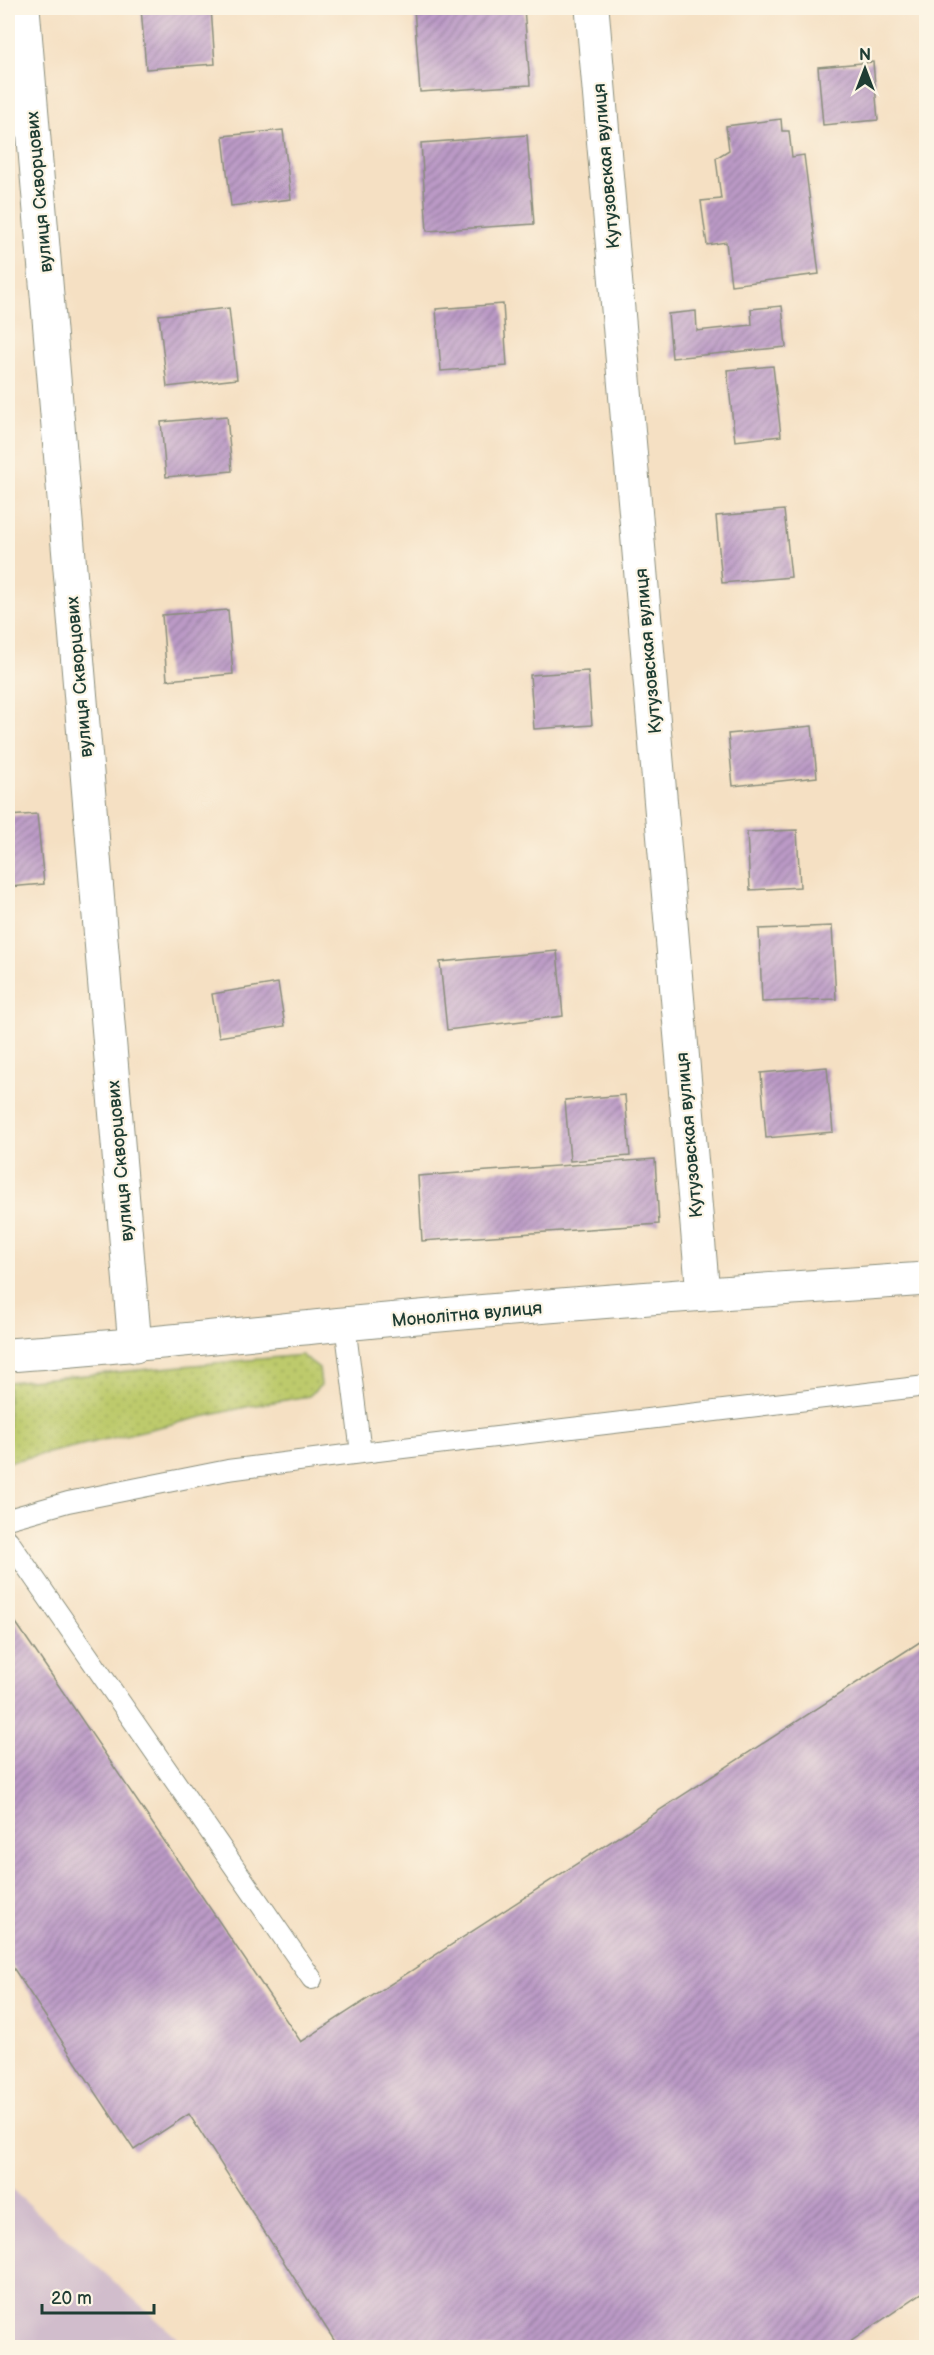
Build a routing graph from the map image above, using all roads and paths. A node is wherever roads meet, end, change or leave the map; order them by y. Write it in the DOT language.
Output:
graph roads {
  1 [pos="23,8"];
  2 [pos="592,8"];
  3 [pos="927,1279"];
  4 [pos="703,1294"];
  5 [pos="345,1324"];
  6 [pos="135,1346"];
  7 [pos="8,1355"];
  8 [pos="927,1386"];
  9 [pos="362,1453"];
  10 [pos="8,1519"];
  11 [pos="8,1540"];
  12 [pos="312,1979"];
  1 -- 6 [label="street, вулиця Скворцових"];
  2 -- 4 [label="street, Кутузовская вулиця"];
  3 -- 4 [label="street, Монолітна вулиця"];
  4 -- 5 [label="street, Монолітна вулиця"];
  5 -- 6 [label="street, Монолітна вулиця"];
  5 -- 9 [label="lane"];
  6 -- 7 [label="street, Монолітна вулиця"];
  8 -- 9 [label="lane"];
  9 -- 10 [label="lane"];
  11 -- 12 [label="lane"];
}
